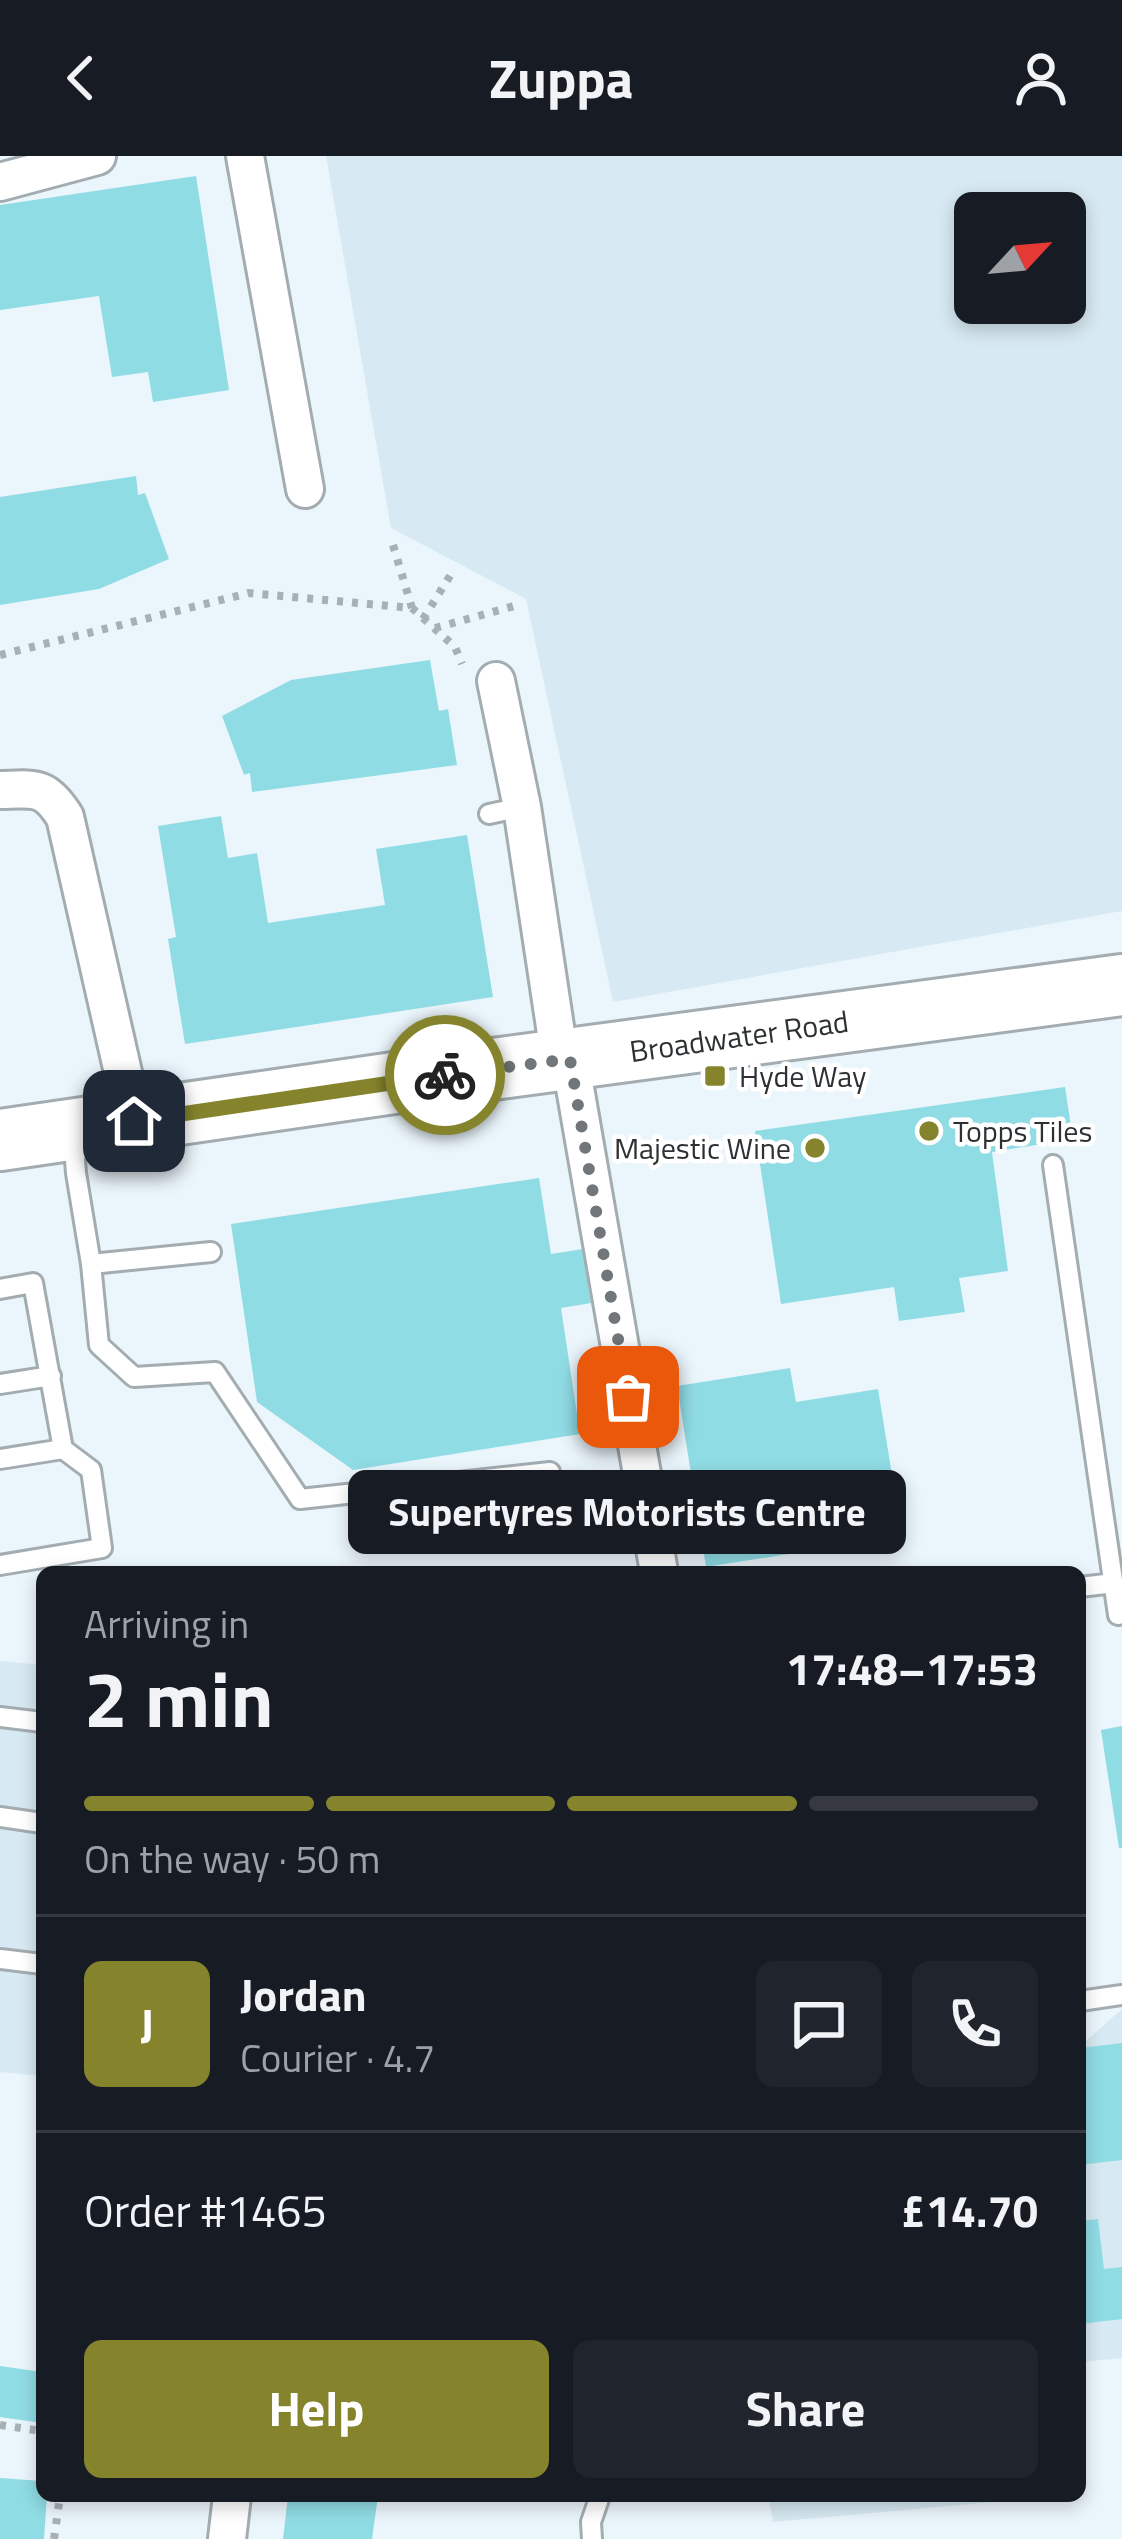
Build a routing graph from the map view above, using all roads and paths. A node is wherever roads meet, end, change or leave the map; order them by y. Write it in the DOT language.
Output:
graph roads {
  1 [pos="98,156"];
  2 [pos="245,156"];
  3 [pos="0,182"];
  4 [pos="304,489"];
  5 [pos="394,545"];
  6 [pos="453,571"];
  7 [pos="518,605"];
  8 [pos="412,608"];
  9 [pos="423,619"];
  10 [pos="434,628"];
  11 [pos="0,655"];
  12 [pos="496,681"];
  13 [pos="0,790"];
  14 [pos="1122,986"];
  15 [pos="565,1059"];
  16 [pos="134,1121"];
  17 [pos="73,1130"];
  18 [pos="0,1140"];
  19 [pos="1052,1165"];
  20 [pos="211,1252"];
  21 [pos="91,1264"];
  22 [pos="0,1288"];
  23 [pos="51,1376"];
  24 [pos="0,1384"];
  25 [pos="63,1449"];
  26 [pos="0,1460"];
  27 [pos="550,1472"];
  28 [pos="0,1565"];
  29 [pos="658,1566"];
  30 [pos="1114,1583"];
  31 [pos="1086,1586"];
  32 [pos="1122,1614"];
  33 [pos="0,1717"];
  34 [pos="36,1721"];
  35 [pos="0,1817"];
  36 [pos="36,1822"];
  37 [pos="0,1959"];
  38 [pos="36,1963"];
  39 [pos="1122,1995"];
  40 [pos="1086,2000"];
  41 [pos="0,2425"];
  42 [pos="36,2430"];
  43 [pos="59,2502"];
  44 [pos="231,2502"];
  45 [pos="598,2502"];
  46 [pos="54,2539"];
  47 [pos="227,2539"];
  48 [pos="592,2539"];
  1 -- 3 [label="street"];
  2 -- 4 [label="street"];
  5 -- 8 [label="path"];
  6 -- 9 [label="path"];
  7 -- 10 [label="path"];
  8 -- 9 [label="path"];
  8 -- 11 [label="path"];
  9 -- 10 [label="path"];
  10 -- 12 [label="path"];
  12 -- 15 [label="street"];
  13 -- 16 [label="street"];
  14 -- 15 [label="main road, Broadwater Road"];
  15 -- 16 [label="main road, Broadwater Road"];
  15 -- 29 [label="street"];
  16 -- 17 [label="main road, Broadwater Road"];
  17 -- 18 [label="main road, Broadwater Road"];
  17 -- 21 [label="lane"];
  19 -- 30 [label="lane"];
  20 -- 21 [label="lane"];
  21 -- 27 [label="lane"];
  22 -- 23 [label="lane"];
  23 -- 24 [label="lane"];
  23 -- 25 [label="lane"];
  25 -- 26 [label="lane"];
  25 -- 28 [label="lane"];
  30 -- 31 [label="lane"];
  30 -- 32 [label="lane"];
  33 -- 34 [label="lane"];
  35 -- 36 [label="lane"];
  37 -- 38 [label="lane"];
  39 -- 40 [label="lane"];
  41 -- 42 [label="path"];
  43 -- 46 [label="path"];
  44 -- 47 [label="street"];
  45 -- 48 [label="lane"];
}
